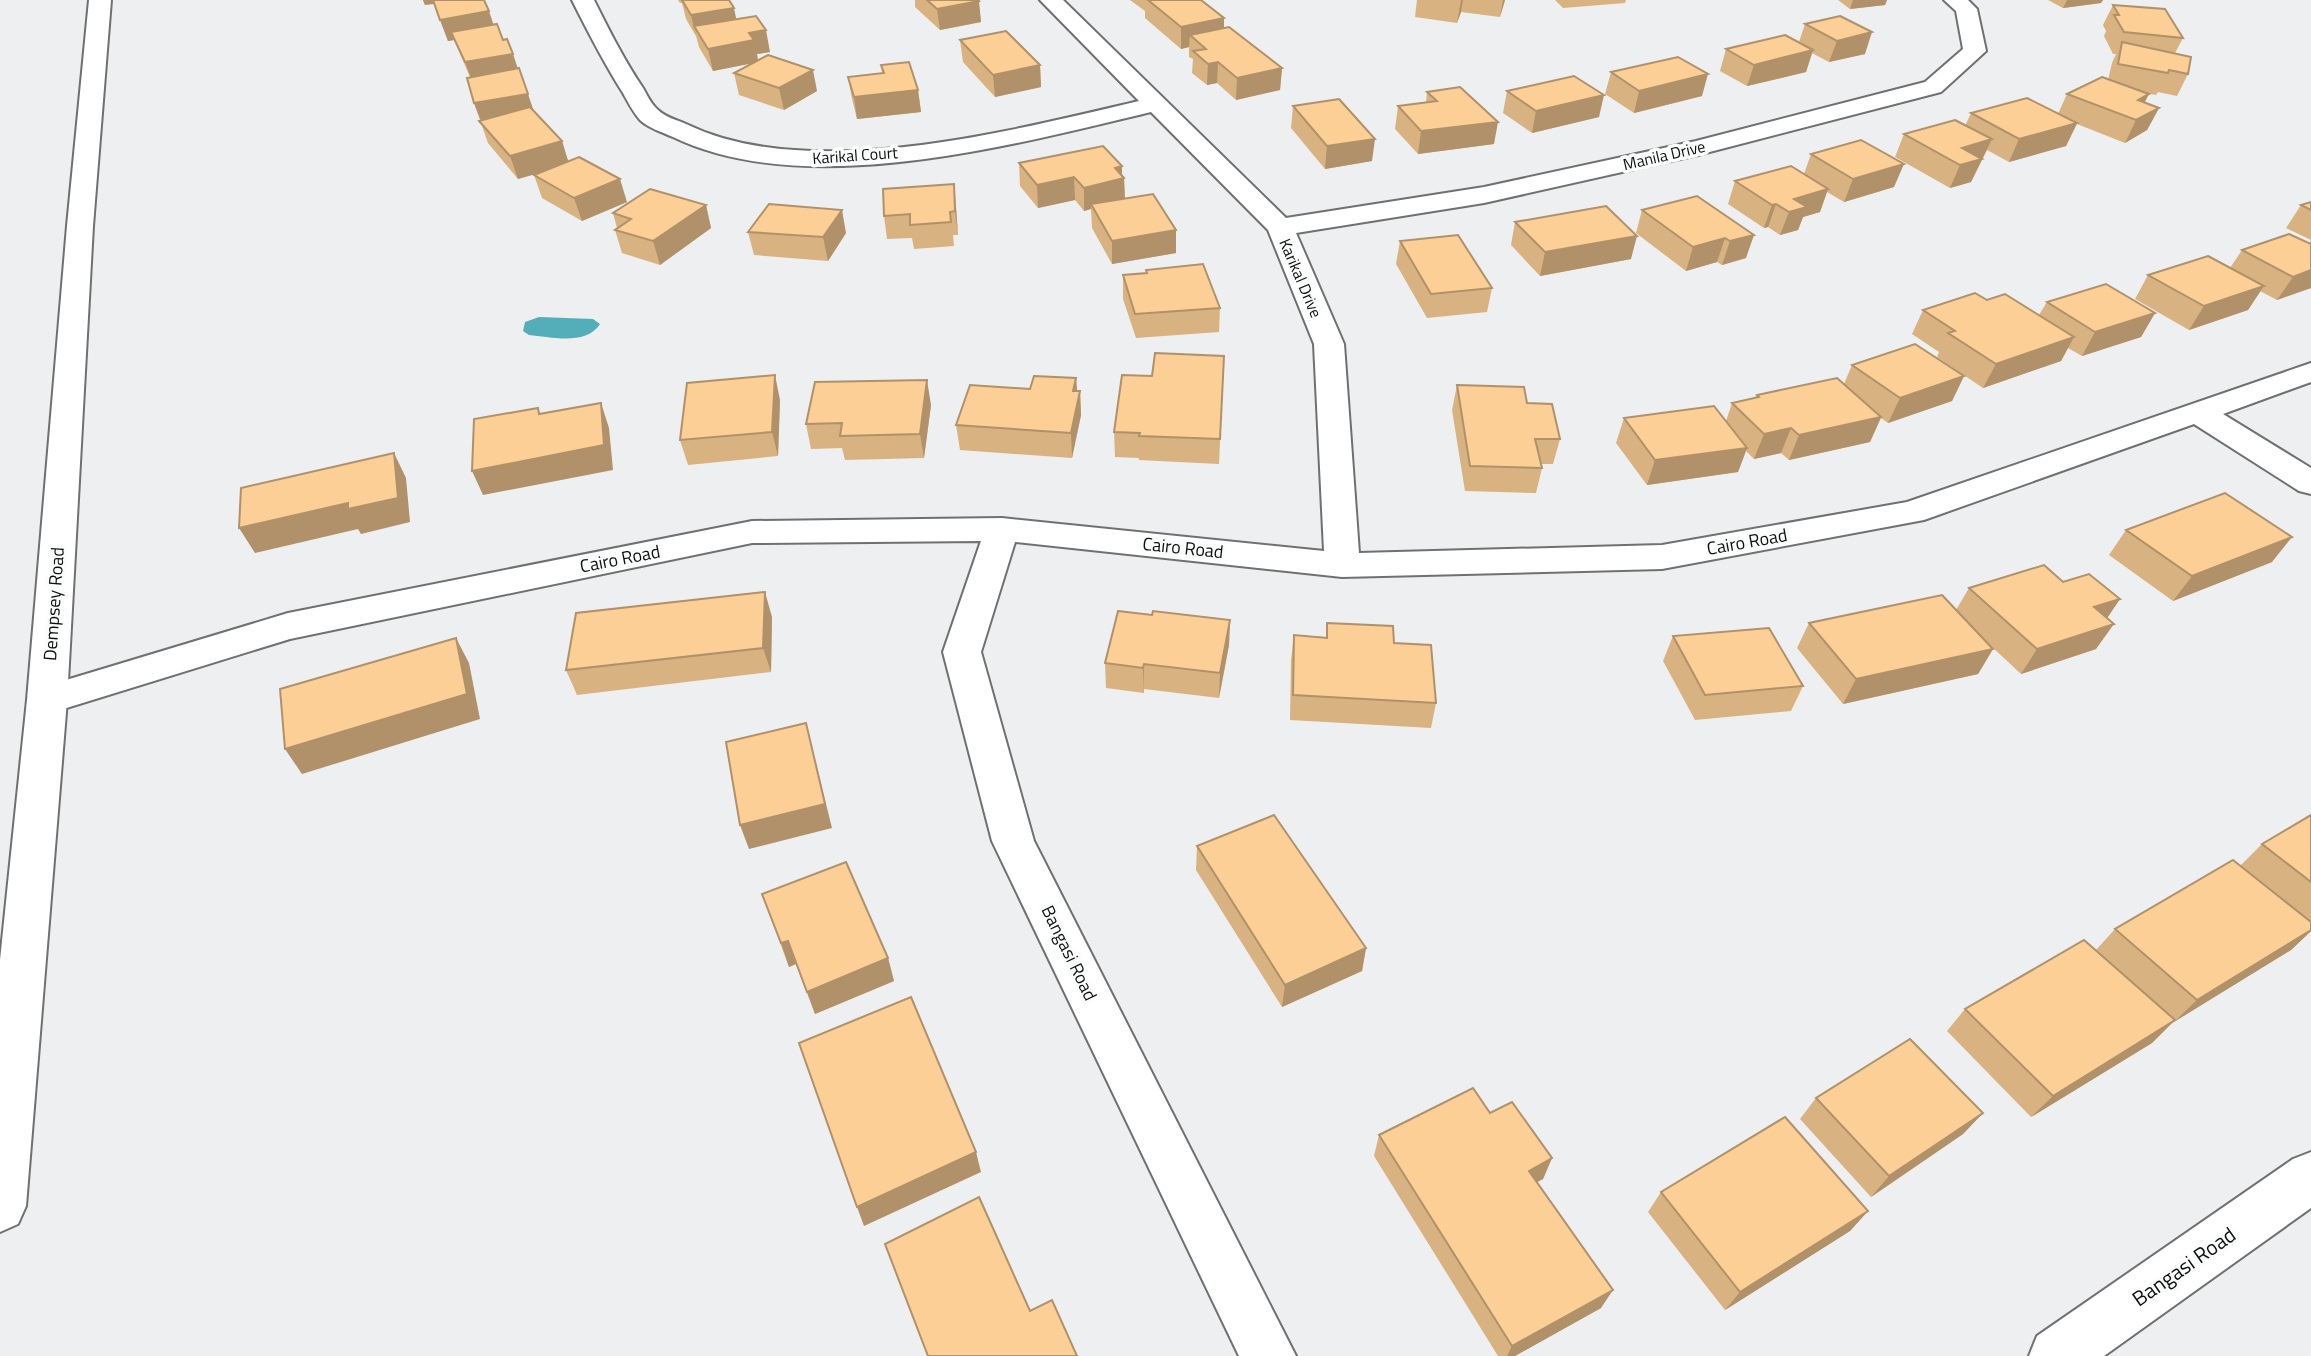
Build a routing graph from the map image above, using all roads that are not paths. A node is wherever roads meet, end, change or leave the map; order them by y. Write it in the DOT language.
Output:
graph roads {
  1 [pos="100,0"];
  2 [pos="583,0"];
  3 [pos="1051,0"];
  4 [pos="1955,0"];
  5 [pos="1155,104"];
  6 [pos="1280,227"];
  7 [pos="2311,372"];
  8 [pos="2199,413"];
  9 [pos="2311,482"];
  10 [pos="1002,529"];
  11 [pos="1342,565"];
  12 [pos="47,700"];
  13 [pos="2311,1177"];
  14 [pos="0,1206"];
  15 [pos="1268,1356"];
  16 [pos="2056,1356"];
  1 -- 12 [label="street, Dempsey Road"];
  2 -- 5 [label="street, Karikal Court"];
  3 -- 5 [label="street, Karikal Drive"];
  4 -- 6 [label="street, Manila Drive"];
  5 -- 6 [label="street, Karikal Drive"];
  6 -- 11 [label="street, Karikal Drive"];
  7 -- 8 [label="street, Cairo Road"];
  8 -- 9 [label="street"];
  8 -- 11 [label="street, Cairo Road"];
  10 -- 11 [label="street, Cairo Road"];
  10 -- 12 [label="street, Cairo Road"];
  10 -- 15 [label="street, Bangasi Road"];
  12 -- 14 [label="street, Dempsey Road"];
  13 -- 16 [label="street, Bangasi Road"];
}
